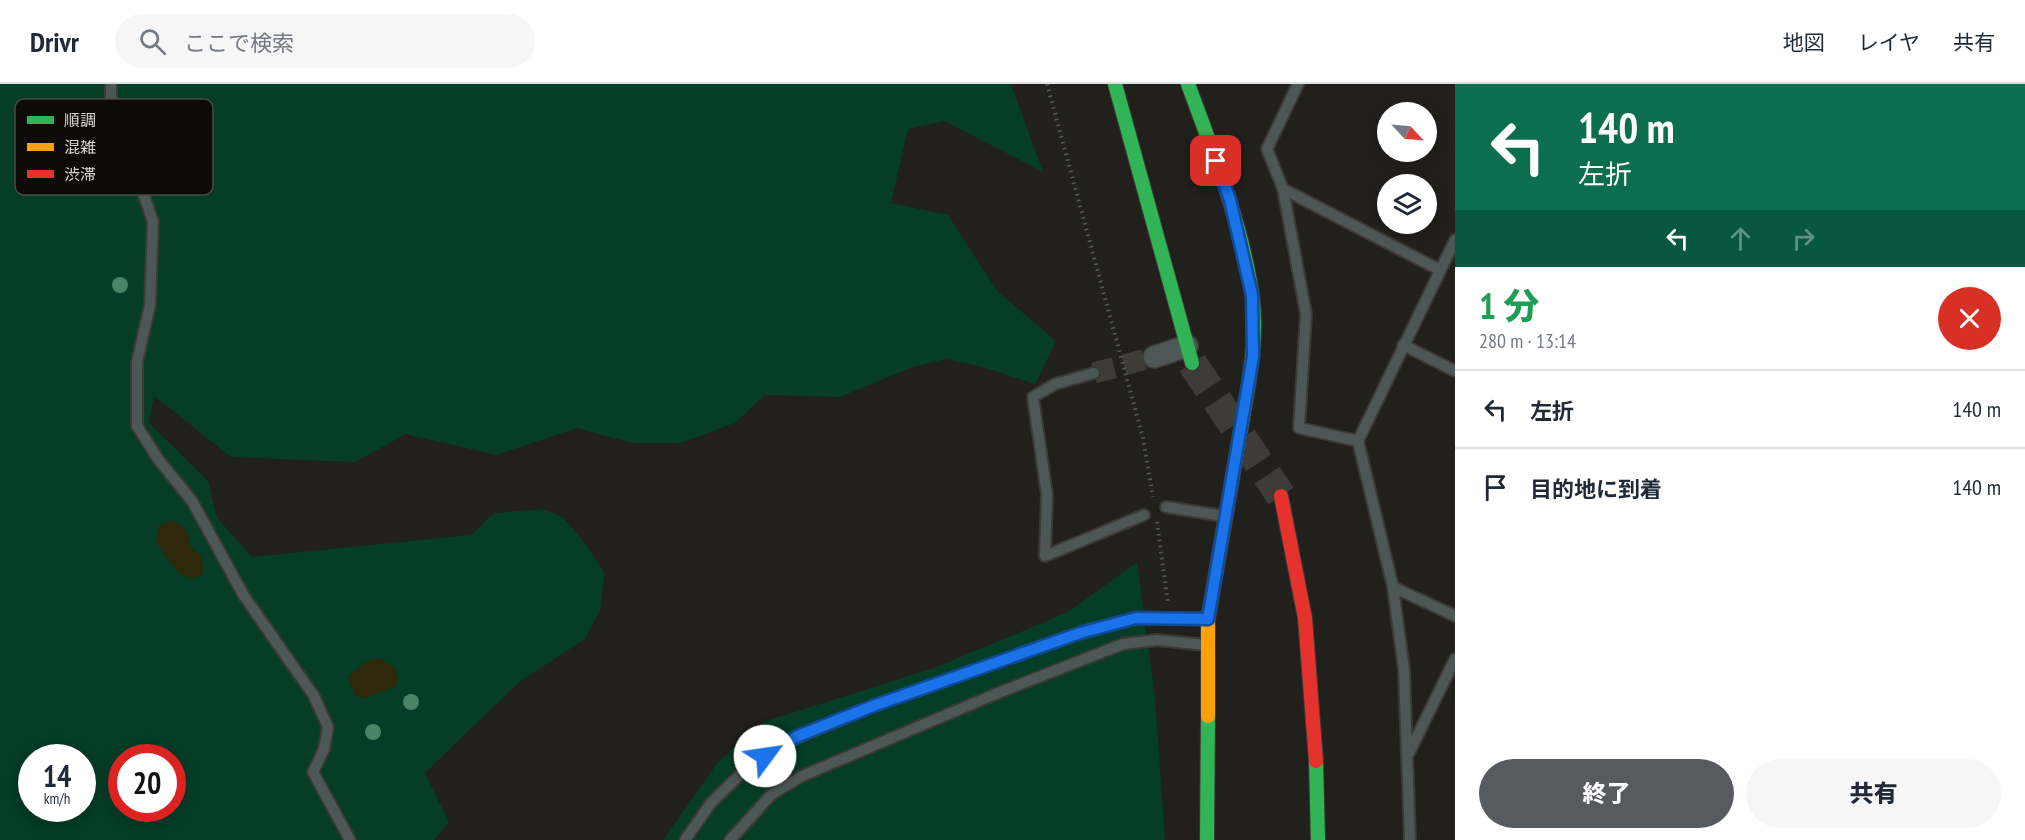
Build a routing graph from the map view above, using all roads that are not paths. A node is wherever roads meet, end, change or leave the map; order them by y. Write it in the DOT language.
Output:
graph roads {
  1 [pos="111,84"];
  2 [pos="1115,84"];
  3 [pos="1188,84"];
  4 [pos="1298,84"];
  5 [pos="111,99"];
  6 [pos="1282,189"];
  7 [pos="144,195"];
  8 [pos="1455,240"];
  9 [pos="1440,270"];
  10 [pos="1403,345"];
  11 [pos="1190,354"];
  12 [pos="1154,357"];
  13 [pos="1455,371"];
  14 [pos="1094,373"];
  15 [pos="1359,441"];
  16 [pos="1281,496"];
  17 [pos="1160,507"];
  18 [pos="1144,514"];
  19 [pos="1224,516"];
  20 [pos="1393,587"];
  21 [pos="1455,616"];
  22 [pos="1208,619"];
  23 [pos="1207,645"];
  24 [pos="1455,659"];
  25 [pos="1409,753"];
  26 [pos="350,840"];
  27 [pos="685,840"];
  28 [pos="730,840"];
  29 [pos="1207,840"];
  30 [pos="1318,840"];
  31 [pos="1410,840"];
  1 -- 5 [label="lane"];
  2 -- 11 [label="street"];
  3 -- 19 [label="street"];
  4 -- 6 [label="lane"];
  6 -- 9 [label="lane"];
  6 -- 15 [label="lane"];
  7 -- 26 [label="lane"];
  8 -- 9 [label="lane"];
  9 -- 10 [label="lane"];
  10 -- 13 [label="lane"];
  10 -- 15 [label="lane"];
  11 -- 12 [label="street"];
  14 -- 18 [label="lane"];
  15 -- 20 [label="lane"];
  16 -- 30 [label="street"];
  17 -- 19 [label="lane"];
  19 -- 22 [label="street"];
  20 -- 21 [label="lane"];
  20 -- 25 [label="lane"];
  22 -- 23 [label="street"];
  22 -- 27 [label="lane"];
  23 -- 28 [label="lane"];
  23 -- 29 [label="street"];
  24 -- 25 [label="lane"];
  25 -- 31 [label="lane"];
}
